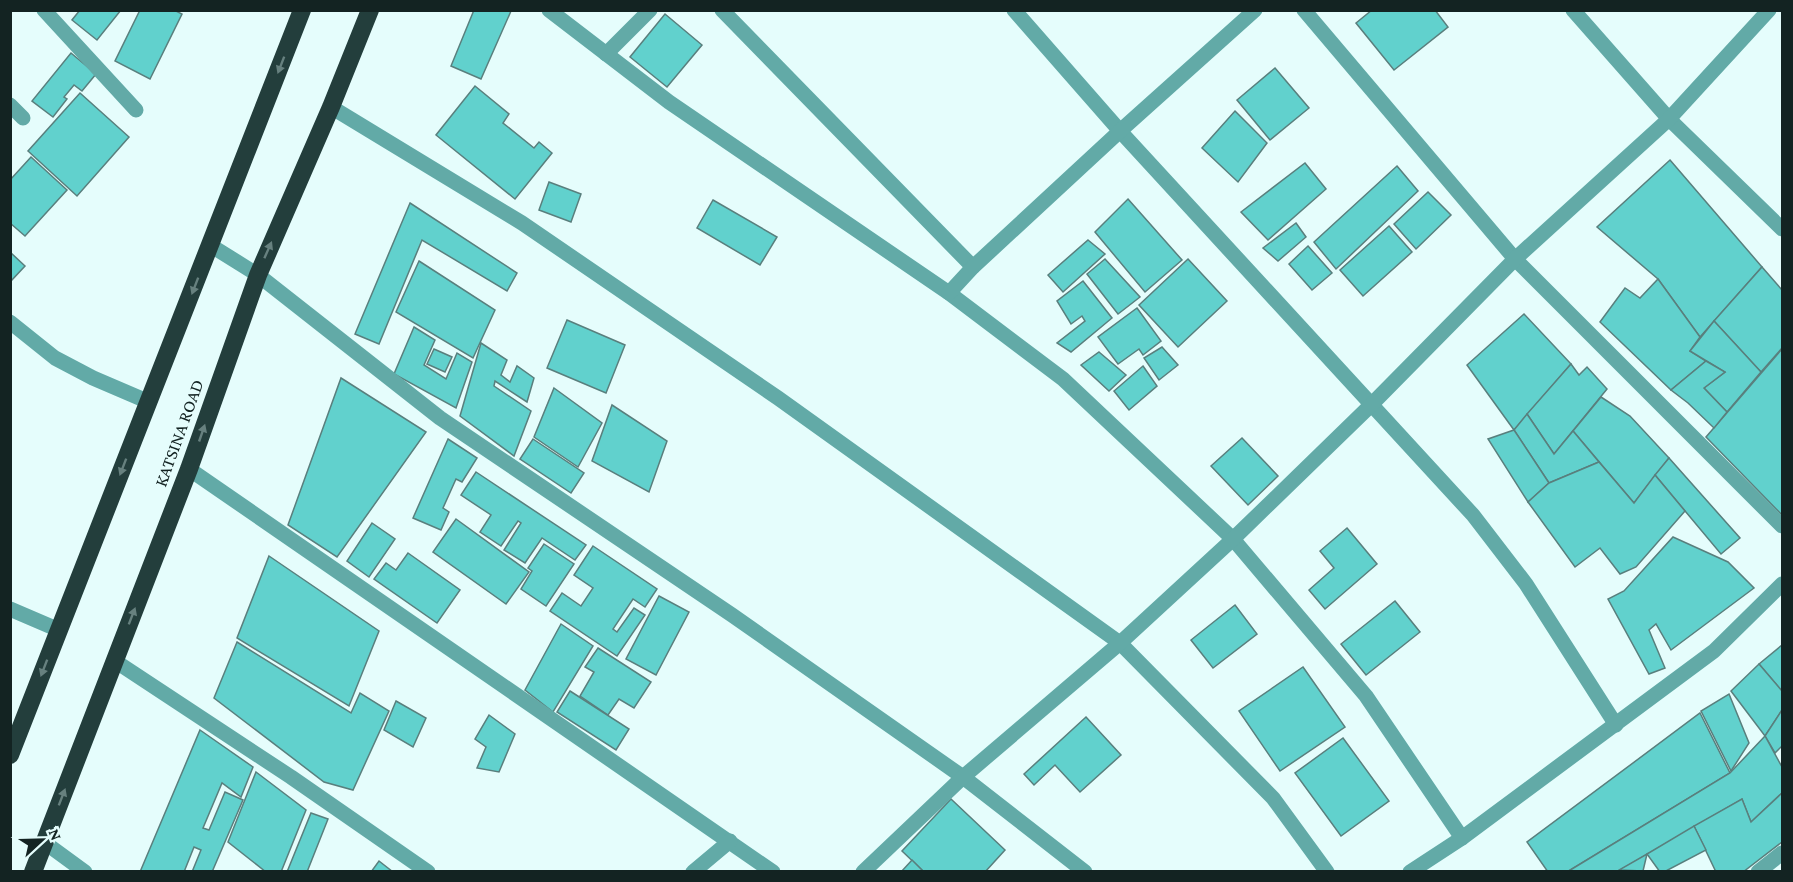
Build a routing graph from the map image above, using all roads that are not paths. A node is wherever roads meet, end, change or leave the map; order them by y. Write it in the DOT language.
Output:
graph roads {
  1 [pos="44,10"];
  2 [pos="302,10"];
  3 [pos="370,10"];
  4 [pos="549,10"];
  5 [pos="650,10"];
  6 [pos="722,10"];
  7 [pos="1014,10"];
  8 [pos="1255,10"];
  9 [pos="1304,10"];
  10 [pos="1573,10"];
  11 [pos="1769,10"];
  12 [pos="606,54"];
  13 [pos="10,105"];
  14 [pos="331,107"];
  15 [pos="136,110"];
  16 [pos="23,118"];
  17 [pos="1669,119"];
  18 [pos="1120,131"];
  19 [pos="1782,229"];
  20 [pos="210,245"];
  21 [pos="1515,260"];
  22 [pos="973,267"];
  23 [pos="258,275"];
  24 [pos="949,293"];
  25 [pos="10,322"];
  26 [pos="149,402"];
  27 [pos="1370,405"];
  28 [pos="189,469"];
  29 [pos="1782,526"];
  30 [pos="1233,539"];
  31 [pos="1782,584"];
  32 [pos="10,609"];
  33 [pos="59,630"];
  34 [pos="1120,643"];
  35 [pos="115,661"];
  36 [pos="1616,725"];
  37 [pos="10,755"];
  38 [pos="963,777"];
  39 [pos="1462,838"];
  40 [pos="730,841"];
  41 [pos="44,842"];
  42 [pos="1782,853"];
  43 [pos="33,872"];
  44 [pos="85,872"];
  45 [pos="428,872"];
  46 [pos="693,872"];
  47 [pos="773,872"];
  48 [pos="863,872"];
  49 [pos="1086,872"];
  50 [pos="1328,872"];
  51 [pos="1410,872"];
  52 [pos="1758,872"];
  1 -- 15 [label="street"];
  2 -- 20 [label="highway, one-way"];
  3 -- 14 [label="highway, KATSINA ROAD"];
  4 -- 12 [label="street"];
  5 -- 12 [label="street"];
  6 -- 22 [label="street"];
  7 -- 18 [label="street"];
  8 -- 18 [label="street"];
  9 -- 21 [label="street"];
  10 -- 17 [label="street"];
  11 -- 17 [label="street"];
  12 -- 24 [label="street"];
  13 -- 16 [label="street"];
  23 -- 14 [label="highway, KATSINA ROAD, one-way"];
  14 -- 34 [label="street"];
  17 -- 19 [label="street"];
  17 -- 21 [label="street"];
  18 -- 22 [label="street"];
  18 -- 27 [label="street"];
  20 -- 23 [label="street"];
  20 -- 26 [label="highway, one-way"];
  21 -- 27 [label="street"];
  21 -- 29 [label="street"];
  22 -- 24 [label="street"];
  28 -- 23 [label="highway, KATSINA ROAD, one-way"];
  23 -- 38 [label="street"];
  24 -- 30 [label="street"];
  25 -- 26 [label="street"];
  26 -- 33 [label="highway, one-way"];
  27 -- 30 [label="street"];
  27 -- 36 [label="street"];
  35 -- 28 [label="highway, KATSINA ROAD, one-way"];
  28 -- 40 [label="street"];
  30 -- 34 [label="street"];
  30 -- 39 [label="street"];
  31 -- 36 [label="street"];
  32 -- 33 [label="street"];
  33 -- 37 [label="highway, one-way"];
  34 -- 38 [label="street"];
  34 -- 50 [label="street"];
  41 -- 35 [label="highway, KATSINA ROAD, one-way"];
  35 -- 45 [label="street"];
  36 -- 39 [label="street"];
  38 -- 48 [label="street"];
  38 -- 49 [label="street"];
  39 -- 51 [label="street"];
  40 -- 46 [label="street"];
  40 -- 47 [label="street"];
  41 -- 43 [label="highway, KATSINA ROAD"];
  41 -- 44 [label="street"];
  42 -- 52 [label="street"];
}
